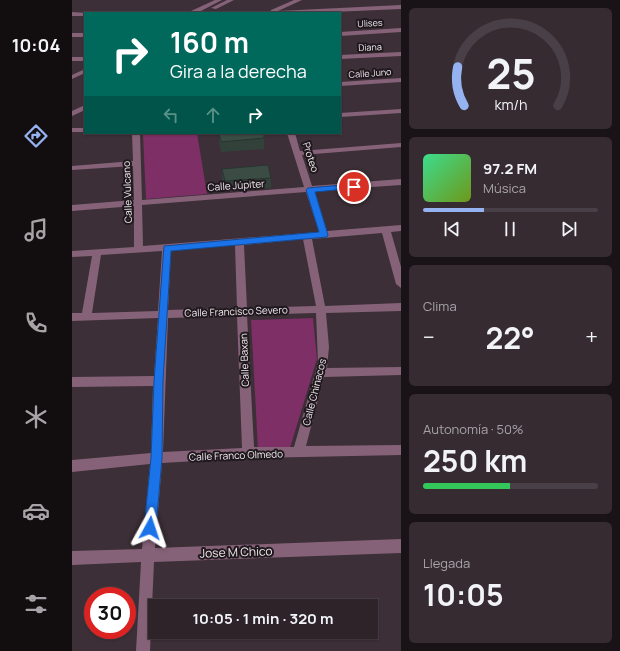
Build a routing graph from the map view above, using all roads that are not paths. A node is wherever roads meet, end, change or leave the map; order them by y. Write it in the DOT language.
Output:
graph roads {
  1 [pos="219,0"];
  2 [pos="231,0"];
  3 [pos="299,0"];
  4 [pos="401,7"];
  5 [pos="194,12"];
  6 [pos="208,12"];
  7 [pos="271,12"];
  8 [pos="294,12"];
  9 [pos="72,14"];
  10 [pos="84,14"];
  11 [pos="401,30"];
  12 [pos="341,34"];
  13 [pos="72,35"];
  14 [pos="84,35"];
  15 [pos="401,54"];
  16 [pos="341,58"];
  17 [pos="72,59"];
  18 [pos="84,59"];
  19 [pos="84,65"];
  20 [pos="72,71"];
  21 [pos="84,71"];
  22 [pos="72,77"];
  23 [pos="401,80"];
  24 [pos="341,84"];
  25 [pos="84,108"];
  26 [pos="401,110"];
  27 [pos="72,114"];
  28 [pos="341,115"];
  29 [pos="72,130"];
  30 [pos="84,130"];
  31 [pos="136,134"];
  32 [pos="291,134"];
  33 [pos="401,145"];
  34 [pos="298,153"];
  35 [pos="137,163"];
  36 [pos="72,168"];
  37 [pos="401,182"];
  38 [pos="310,190"];
  39 [pos="138,203"];
  40 [pos="72,208"];
  41 [pos="401,228"];
  42 [pos="386,230"];
  43 [pos="324,235"];
  44 [pos="307,236"];
  45 [pos="239,242"];
  46 [pos="167,248"];
  47 [pos="139,250"];
  48 [pos="97,253"];
  49 [pos="72,254"];
  50 [pos="401,284"];
  51 [pos="401,307"];
  52 [pos="322,308"];
  53 [pos="243,311"];
  54 [pos="164,314"];
  55 [pos="86,316"];
  56 [pos="72,317"];
  57 [pos="401,371"];
  58 [pos="320,373"];
  59 [pos="159,381"];
  60 [pos="72,382"];
  61 [pos="401,450"];
  62 [pos="248,453"];
  63 [pos="298,453"];
  64 [pos="157,458"];
  65 [pos="72,466"];
  66 [pos="401,546"];
  67 [pos="148,555"];
  68 [pos="72,558"];
  69 [pos="143,651"];
  1 -- 5 [label="street"];
  2 -- 6 [label="street"];
  3 -- 7 [label="street"];
  4 -- 8 [label="street"];
  9 -- 10 [label="street"];
  11 -- 12 [label="street, Ulises"];
  13 -- 14 [label="street"];
  15 -- 16 [label="street, Diana"];
  17 -- 18 [label="street"];
  19 -- 20 [label="street"];
  21 -- 22 [label="street"];
  23 -- 24 [label="street, Calle Juno"];
  25 -- 27 [label="street"];
  26 -- 28 [label="street"];
  29 -- 30 [label="street"];
  31 -- 35 [label="street, Calle Vulcano"];
  32 -- 34 [label="street, Proteo"];
  33 -- 34 [label="street"];
  34 -- 38 [label="street, Proteo"];
  35 -- 36 [label="street"];
  35 -- 39 [label="street, Calle Vulcano"];
  37 -- 38 [label="street, Calle Júpiter"];
  38 -- 39 [label="street, Calle Júpiter"];
  38 -- 43 [label="street, Proteo"];
  39 -- 40 [label="street, Calle Júpiter"];
  39 -- 47 [label="street, Calle Vulcano"];
  41 -- 42 [label="street"];
  42 -- 43 [label="street"];
  42 -- 50 [label="street"];
  43 -- 44 [label="street"];
  44 -- 45 [label="street"];
  44 -- 52 [label="street, Calle Chinacos"];
  45 -- 46 [label="street"];
  45 -- 53 [label="street, Calle Baxan"];
  46 -- 47 [label="street"];
  46 -- 54 [label="street"];
  47 -- 48 [label="street"];
  48 -- 49 [label="street"];
  48 -- 55 [label="street"];
  51 -- 52 [label="street, Calle Francisco Severo"];
  52 -- 53 [label="street, Calle Francisco Severo"];
  52 -- 58 [label="street, Calle Chinacos"];
  53 -- 54 [label="street, Calle Francisco Severo"];
  53 -- 62 [label="street, Calle Baxan"];
  54 -- 55 [label="street, Calle Francisco Severo"];
  54 -- 59 [label="street"];
  55 -- 56 [label="street, Calle Francisco Severo"];
  57 -- 58 [label="street"];
  58 -- 63 [label="street, Calle Chinacos"];
  59 -- 60 [label="street"];
  59 -- 64 [label="street"];
  61 -- 63 [label="street, Calle Franco Olmedo"];
  62 -- 63 [label="street, Calle Franco Olmedo"];
  62 -- 64 [label="street, Calle Franco Olmedo"];
  64 -- 65 [label="street, Calle Franco Olmedo"];
  64 -- 67 [label="street"];
  66 -- 67 [label="street, Jose M Chico"];
  67 -- 68 [label="street, Jose M Chico"];
  67 -- 69 [label="street"];
}
